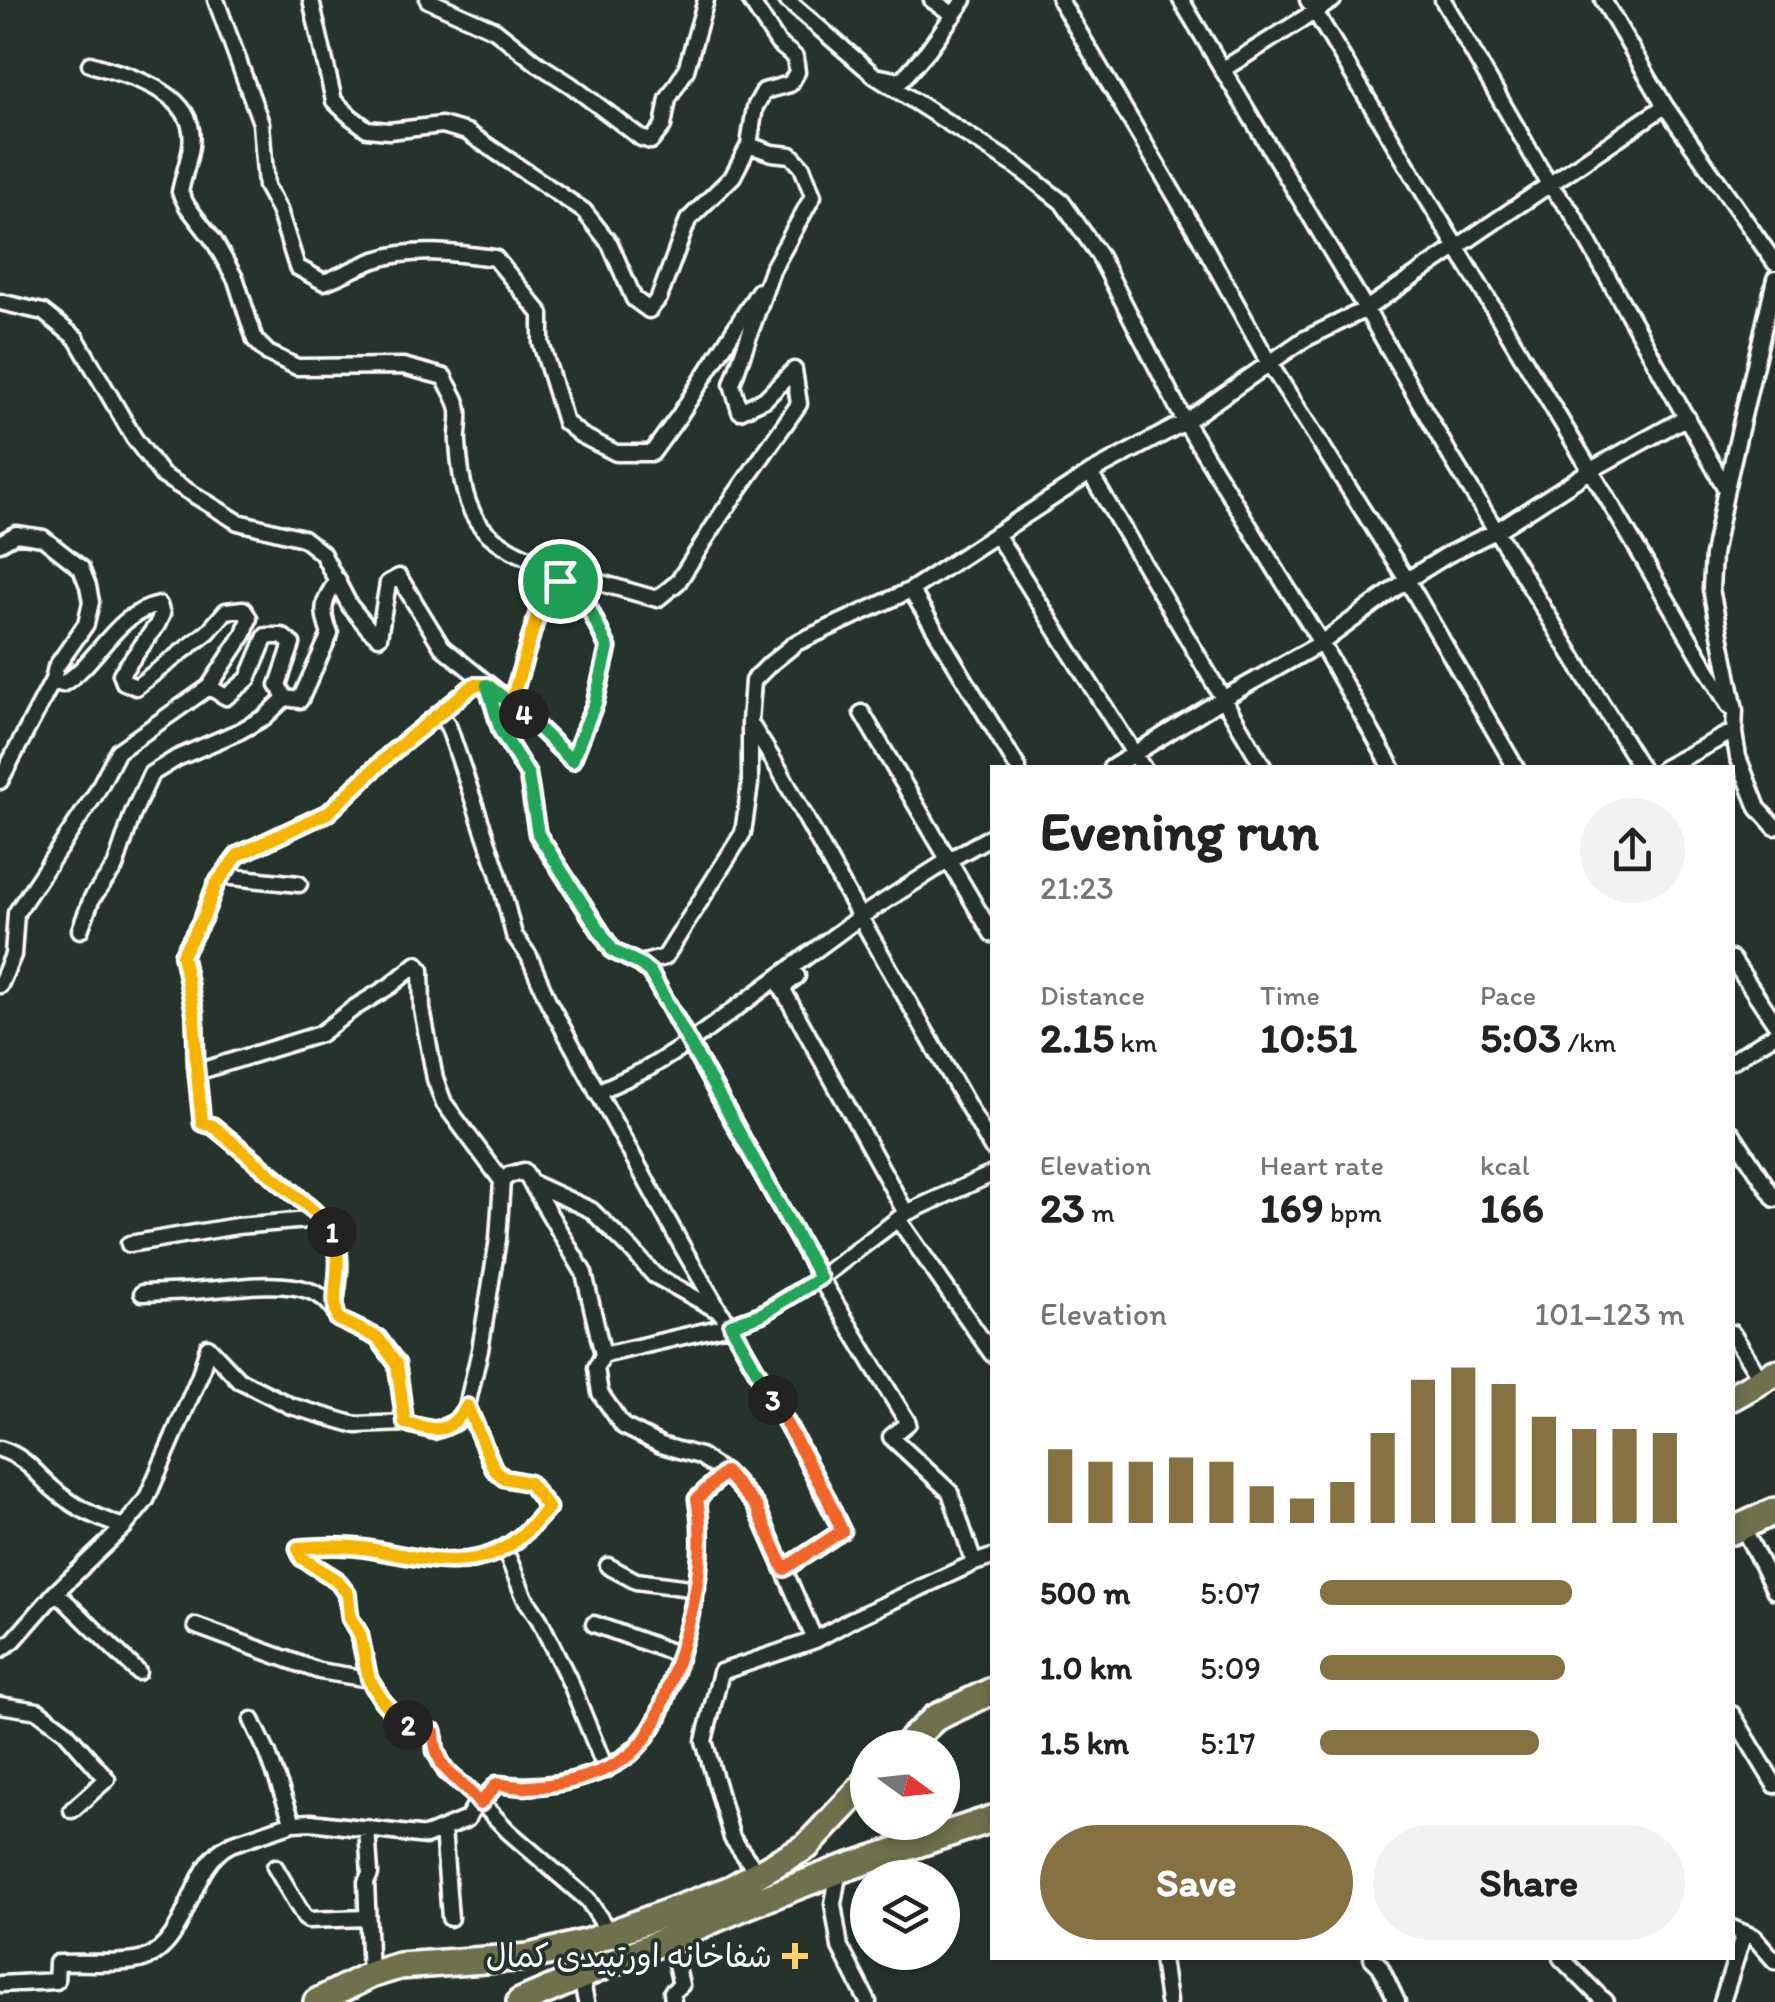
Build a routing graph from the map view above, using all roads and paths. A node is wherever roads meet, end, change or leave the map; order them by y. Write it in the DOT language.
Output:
graph roads {
  1 [pos="216,0"];
  2 [pos="310,0"];
  3 [pos="428,0"];
  4 [pos="706,0"];
  5 [pos="750,0"];
  6 [pos="788,0"];
  7 [pos="932,0"];
  8 [pos="964,0"];
  9 [pos="1060,0"];
  10 [pos="1180,0"];
  11 [pos="1333,0"];
  12 [pos="1443,0"];
  13 [pos="1602,0"];
  14 [pos="1311,6"];
  15 [pos="954,15"];
  16 [pos="90,64"];
  17 [pos="1222,70"];
  18 [pos="876,76"];
  19 [pos="1665,106"];
  20 [pos="749,146"];
  21 [pos="1550,186"];
  22 [pos="1455,248"];
  23 [pos="1775,263"];
  24 [pos="772,270"];
  25 [pos="1775,279"];
  26 [pos="0,302"];
  27 [pos="1366,309"];
  28 [pos="1269,363"];
  29 [pos="1687,416"];
  30 [pos="1185,422"];
  31 [pos="1590,470"];
  32 [pos="1090,473"];
  33 [pos="1726,489"];
  34 [pos="1496,531"];
  35 [pos="996,534"];
  36 [pos="0,544"];
  37 [pos="560,576"];
  38 [pos="338,580"];
  39 [pos="1407,580"];
  40 [pos="910,590"];
  41 [pos="1321,643"];
  42 [pos="54,680"];
  43 [pos="487,685"];
  44 [pos="209,687"];
  45 [pos="285,698"];
  46 [pos="1224,698"];
  47 [pos="511,703"];
  48 [pos="1734,710"];
  49 [pos="440,713"];
  50 [pos="862,714"];
  51 [pos="750,722"];
  52 [pos="1734,733"];
  53 [pos="1139,760"];
  54 [pos="1016,765"];
  55 [pos="1262,765"];
  56 [pos="1390,765"];
  57 [pos="1514,765"];
  58 [pos="1639,765"];
  59 [pos="1670,765"];
  60 [pos="0,781"];
  61 [pos="1775,827"];
  62 [pos="990,837"];
  63 [pos="949,860"];
  64 [pos="227,871"];
  65 [pos="299,884"];
  66 [pos="860,917"];
  67 [pos="80,930"];
  68 [pos="990,931"];
  69 [pos="814,952"];
  70 [pos="640,964"];
  71 [pos="1735,964"];
  72 [pos="0,985"];
  73 [pos="1775,1024"];
  74 [pos="1775,1034"];
  75 [pos="690,1043"];
  76 [pos="1735,1059"];
  77 [pos="197,1072"];
  78 [pos="597,1092"];
  79 [pos="1735,1138"];
  80 [pos="990,1144"];
  81 [pos="990,1175"];
  82 [pos="502,1181"];
  83 [pos="531,1183"];
  84 [pos="1775,1199"];
  85 [pos="902,1216"];
  86 [pos="320,1219"];
  87 [pos="129,1244"];
  88 [pos="820,1278"];
  89 [pos="142,1294"];
  90 [pos="334,1308"];
  91 [pos="720,1312"];
  92 [pos="731,1325"];
  93 [pos="1735,1336"];
  94 [pos="990,1351"];
  95 [pos="603,1355"];
  96 [pos="1769,1377"];
  97 [pos="1735,1395"];
  98 [pos="467,1406"];
  99 [pos="405,1423"];
  100 [pos="0,1448"];
  101 [pos="725,1472"];
  102 [pos="1775,1511"];
  103 [pos="124,1527"];
  104 [pos="1738,1528"];
  105 [pos="504,1548"];
  106 [pos="990,1557"];
  107 [pos="974,1562"];
  108 [pos="608,1566"];
  109 [pos="784,1569"];
  110 [pos="697,1589"];
  111 [pos="1775,1591"];
  112 [pos="56,1592"];
  113 [pos="594,1624"];
  114 [pos="196,1626"];
  115 [pos="815,1640"];
  116 [pos="0,1650"];
  117 [pos="680,1654"];
  118 [pos="138,1672"];
  119 [pos="369,1679"];
  120 [pos="990,1692"];
  121 [pos="0,1705"];
  122 [pos="1735,1719"];
  123 [pos="252,1720"];
  124 [pos="922,1730"];
  125 [pos="606,1770"];
  126 [pos="1775,1785"];
  127 [pos="850,1800"];
  128 [pos="479,1802"];
  129 [pos="72,1810"];
  130 [pos="990,1821"];
  131 [pos="294,1823"];
  132 [pos="367,1828"];
  133 [pos="444,1829"];
  134 [pos="806,1846"];
  135 [pos="275,1868"];
  136 [pos="758,1874"];
  137 [pos="829,1874"];
  138 [pos="367,1918"];
  139 [pos="450,1918"];
  140 [pos="1738,1931"];
  141 [pos="610,1934"];
  142 [pos="670,1938"];
  143 [pos="1162,1960"];
  144 [pos="1374,1960"];
  145 [pos="1565,1960"];
  146 [pos="1731,1960"];
  147 [pos="1775,1961"];
  148 [pos="370,1975"];
  149 [pos="0,1984"];
  150 [pos="584,1990"];
  151 [pos="317,2002"];
  152 [pos="520,2002"];
  153 [pos="673,2002"];
  154 [pos="868,2002"];
  155 [pos="1168,2002"];
  156 [pos="1397,2002"];
  157 [pos="1605,2002"];
  158 [pos="1722,2002"];
  1 -- 24 [label="street"];
  2 -- 20 [label="street"];
  3 -- 4 [label="street"];
  5 -- 20 [label="street"];
  6 -- 18 [label="street"];
  7 -- 15 [label="street"];
  8 -- 15 [label="street"];
  9 -- 28 [label="street"];
  10 -- 17 [label="street"];
  11 -- 14 [label="street"];
  12 -- 21 [label="street"];
  13 -- 19 [label="street"];
  14 -- 17 [label="street"];
  14 -- 22 [label="street"];
  15 -- 18 [label="street"];
  16 -- 37 [label="street"];
  17 -- 27 [label="street"];
  18 -- 30 [label="street"];
  19 -- 21 [label="street"];
  19 -- 23 [label="street"];
  20 -- 24 [label="street"];
  21 -- 22 [label="street"];
  21 -- 29 [label="street"];
  22 -- 27 [label="street"];
  22 -- 31 [label="street"];
  24 -- 37 [label="street"];
  25 -- 33 [label="street"];
  26 -- 38 [label="street"];
  27 -- 28 [label="street"];
  27 -- 34 [label="street"];
  28 -- 30 [label="street"];
  28 -- 39 [label="street"];
  29 -- 31 [label="street"];
  29 -- 33 [label="street"];
  30 -- 32 [label="street"];
  30 -- 41 [label="street"];
  31 -- 34 [label="street"];
  31 -- 48 [label="street"];
  32 -- 35 [label="street"];
  32 -- 46 [label="street"];
  33 -- 48 [label="street"];
  34 -- 39 [label="street"];
  34 -- 58 [label="street"];
  35 -- 40 [label="street"];
  35 -- 53 [label="street"];
  36 -- 42 [label="street"];
  37 -- 47 [label="street"];
  37 -- 47 [label="street"];
  38 -- 43 [label="street"];
  38 -- 45 [label="street"];
  39 -- 41 [label="street"];
  39 -- 57 [label="street"];
  40 -- 51 [label="street"];
  40 -- 54 [label="street"];
  41 -- 46 [label="street"];
  41 -- 56 [label="street"];
  42 -- 44 [label="street"];
  42 -- 60 [label="street"];
  43 -- 47 [label="street"];
  43 -- 49 [label="street"];
  43 -- 70 [label="street"];
  44 -- 45 [label="street"];
  44 -- 72 [label="street"];
  45 -- 67 [label="street"];
  46 -- 53 [label="street"];
  46 -- 55 [label="street"];
  48 -- 52 [label="street"];
  49 -- 64 [label="street"];
  49 -- 78 [label="street"];
  50 -- 63 [label="street"];
  51 -- 66 [label="street"];
  51 -- 70 [label="street"];
  52 -- 59 [label="street"];
  52 -- 61 [label="street"];
  62 -- 63 [label="street"];
  63 -- 66 [label="street"];
  63 -- 68 [label="street"];
  64 -- 65 [label="street"];
  64 -- 77 [label="street"];
  66 -- 69 [label="street"];
  66 -- 80 [label="street"];
  69 -- 75 [label="street"];
  69 -- 85 [label="street"];
  70 -- 75 [label="street"];
  71 -- 73 [label="street"];
  74 -- 76 [label="street"];
  75 -- 78 [label="street"];
  75 -- 88 [label="street"];
  77 -- 82 [label="street"];
  77 -- 86 [label="street"];
  78 -- 91 [label="street"];
  79 -- 84 [label="street"];
  81 -- 85 [label="street"];
  82 -- 83 [label="street"];
  82 -- 98 [label="street"];
  83 -- 91 [label="street"];
  83 -- 95 [label="street"];
  85 -- 88 [label="street"];
  85 -- 94 [label="street"];
  86 -- 87 [label="street"];
  86 -- 90 [label="street"];
  88 -- 92 [label="street"];
  88 -- 107 [label="street"];
  89 -- 90 [label="street"];
  90 -- 99 [label="street"];
  91 -- 92 [label="street"];
  92 -- 95 [label="street"];
  92 -- 109 [label="street"];
  93 -- 96 [label="street"];
  95 -- 101 [label="street"];
  96 -- 97 [label="highway"];
  98 -- 99 [label="street"];
  98 -- 105 [label="street"];
  99 -- 103 [label="street"];
  100 -- 103 [label="street"];
  101 -- 109 [label="street"];
  101 -- 110 [label="street"];
  102 -- 104 [label="highway"];
  103 -- 112 [label="street"];
  104 -- 111 [label="street"];
  105 -- 119 [label="street"];
  105 -- 125 [label="street"];
  106 -- 107 [label="street"];
  107 -- 115 [label="street"];
  108 -- 110 [label="street"];
  109 -- 115 [label="street"];
  110 -- 117 [label="street"];
  112 -- 116 [label="street"];
  112 -- 118 [label="street"];
  113 -- 117 [label="street"];
  114 -- 119 [label="street"];
  115 -- 136 [label="street"];
  117 -- 125 [label="street"];
  119 -- 128 [label="street"];
  120 -- 124 [label="highway"];
  121 -- 129 [label="street"];
  122 -- 126 [label="street"];
  123 -- 131 [label="street"];
  125 -- 128 [label="street"];
  127 -- 134 [label="highway"];
  128 -- 133 [label="street"];
  128 -- 141 [label="street"];
  130 -- 137 [label="highway"];
  131 -- 132 [label="street"];
  131 -- 149 [label="street"];
  132 -- 133 [label="street"];
  132 -- 138 [label="street"];
  133 -- 139 [label="street"];
  134 -- 136 [label="highway"];
  134 -- 137 [label="street"];
  135 -- 138 [label="street"];
  136 -- 141 [label="highway"];
  137 -- 142 [label="highway"];
  137 -- 154 [label="street"];
  138 -- 148 [label="street"];
  140 -- 147 [label="street"];
  141 -- 148 [label="highway"];
  142 -- 150 [label="highway"];
  142 -- 153 [label="street"];
  143 -- 155 [label="street"];
  144 -- 156 [label="street"];
  145 -- 157 [label="street"];
  146 -- 158 [label="street"];
  148 -- 151 [label="highway"];
  150 -- 152 [label="highway"];
}
